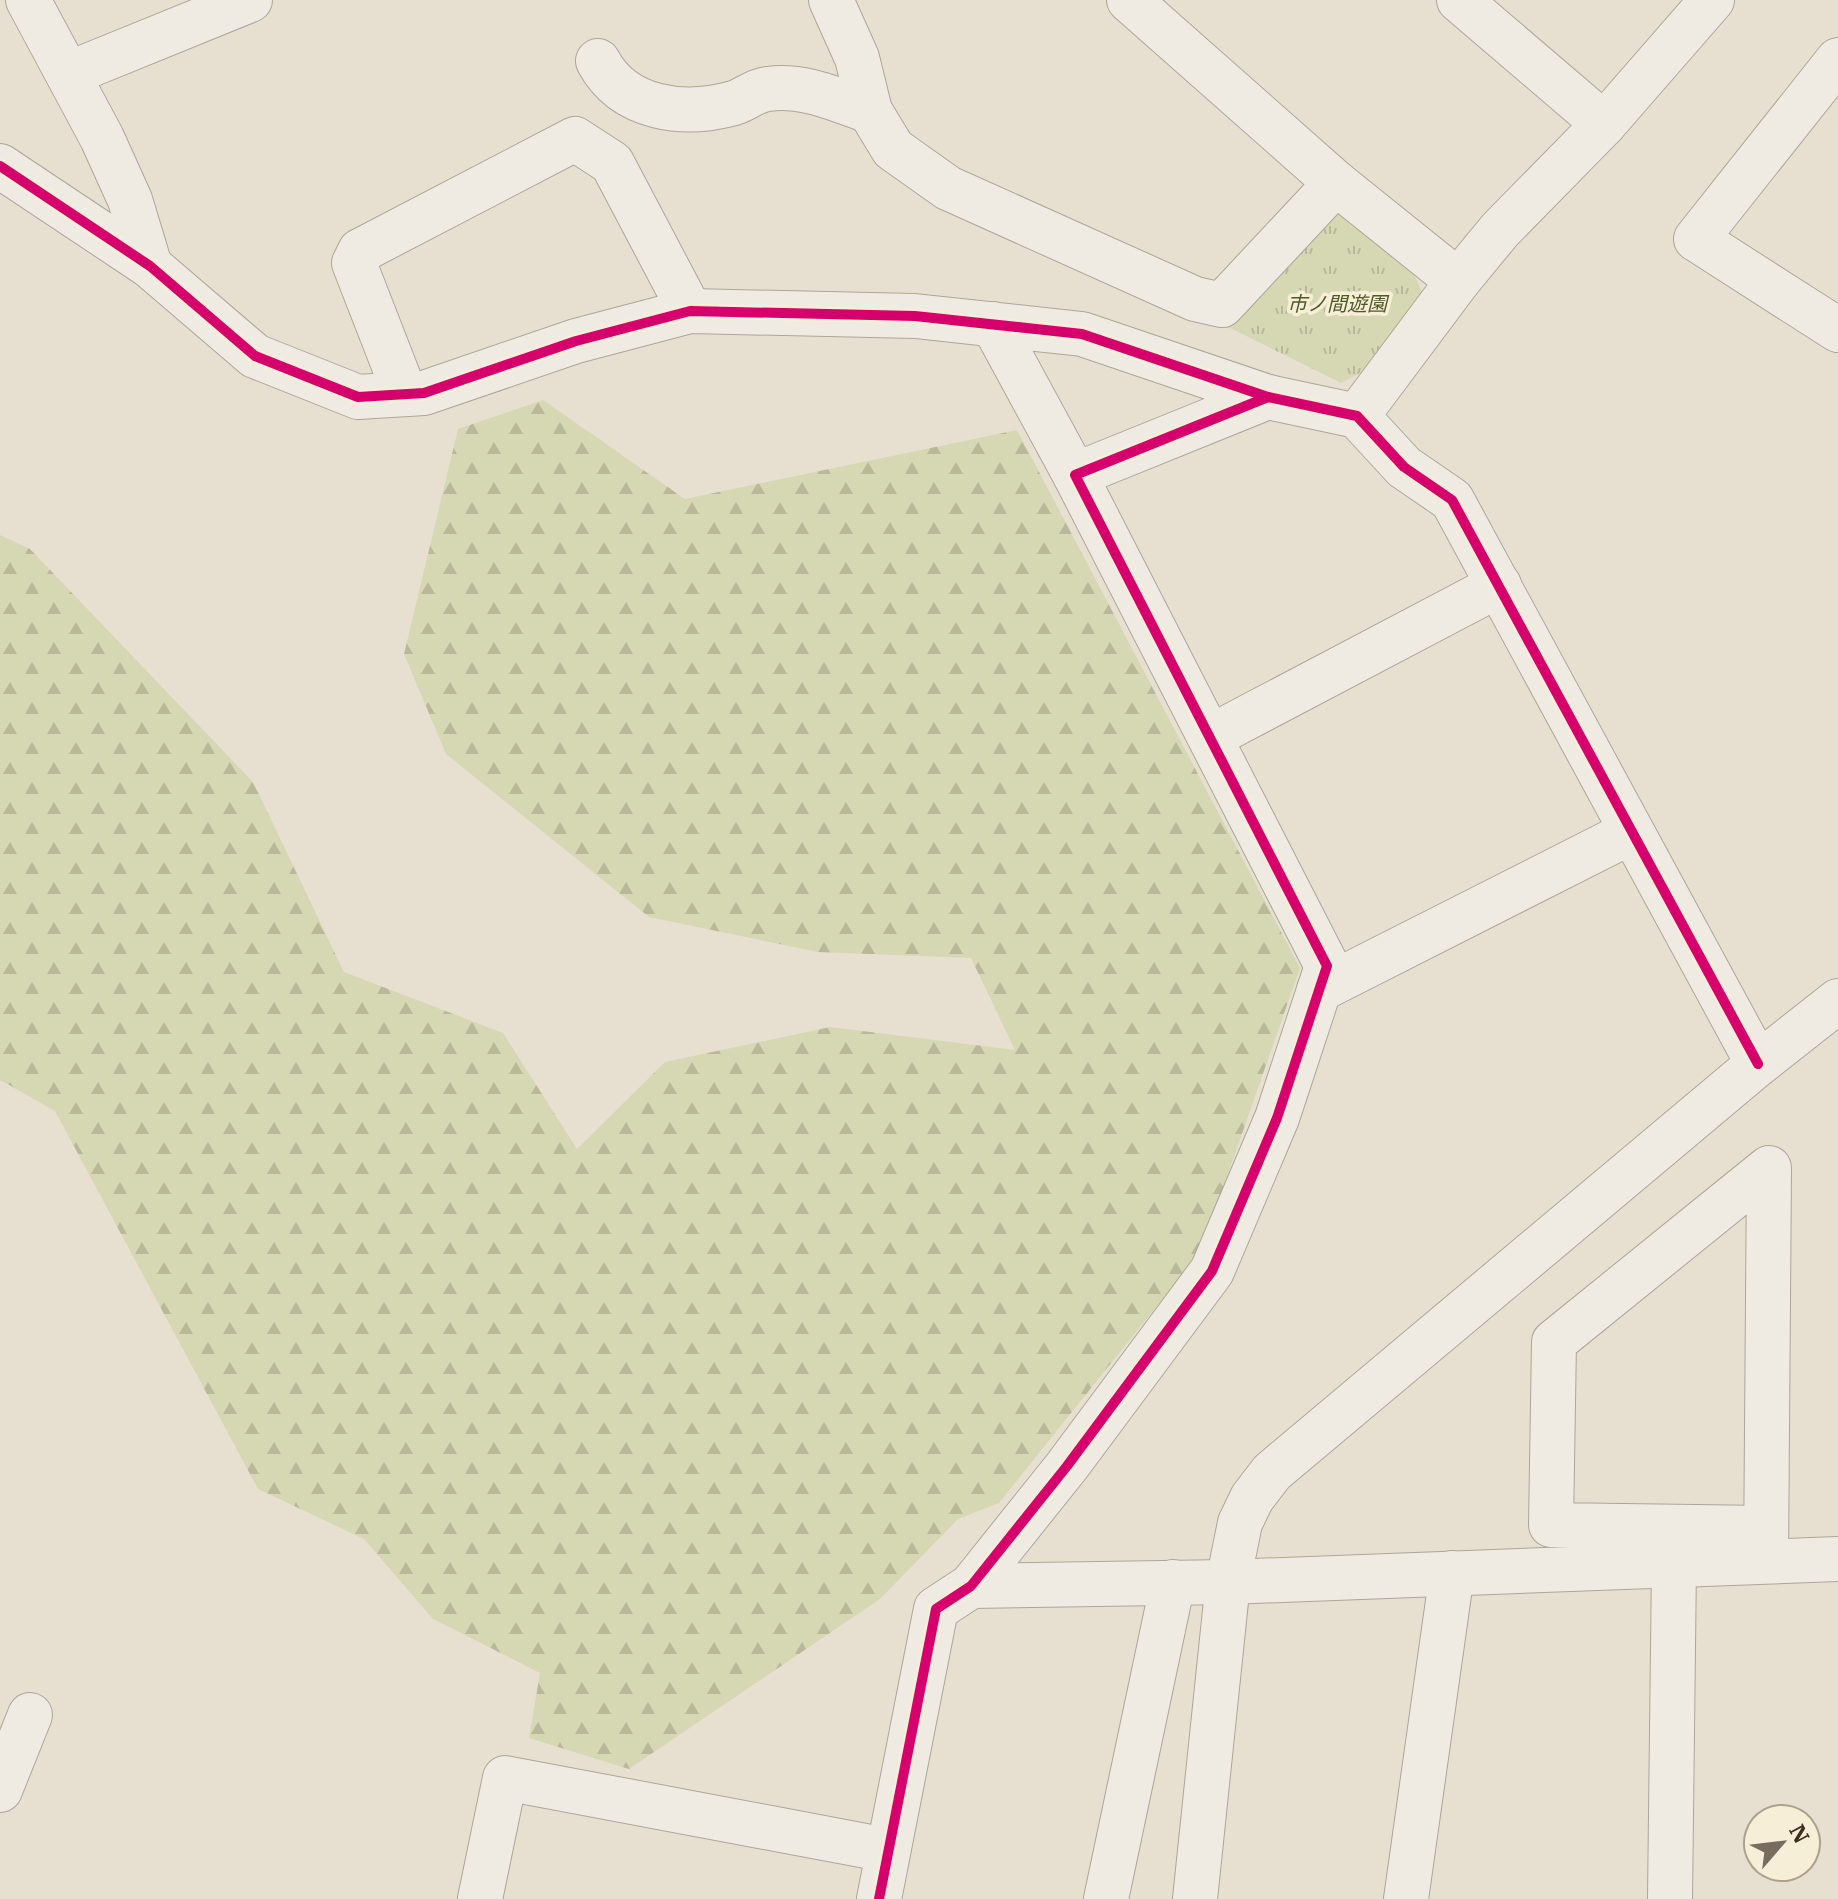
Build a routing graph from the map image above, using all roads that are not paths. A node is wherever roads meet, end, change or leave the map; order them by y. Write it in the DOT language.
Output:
graph roads {
  1 [pos="28,0"];
  2 [pos="250,0"];
  3 [pos="831,0"];
  4 [pos="1129,0"];
  5 [pos="1459,0"];
  6 [pos="1712,0"];
  7 [pos="1838,60"];
  8 [pos="598,61"];
  9 [pos="68,74"];
  10 [pos="870,111"];
  11 [pos="1604,124"];
  12 [pos="0,166"];
  13 [pos="1336,183"];
  14 [pos="150,266"];
  15 [pos="1458,281"];
  16 [pos="690,311"];
  17 [pos="993,324"];
  18 [pos="1838,330"];
  19 [pos="405,394"];
  20 [pos="1268,397"];
  21 [pos="1357,416"];
  22 [pos="1075,475"];
  23 [pos="1499,585"];
  24 [pos="1212,736"];
  25 [pos="1631,832"];
  26 [pos="1319,990"];
  27 [pos="1838,1001"];
  28 [pos="1758,1064"];
  29 [pos="1766,1545"];
  30 [pos="1838,1559"];
  31 [pos="1674,1564"];
  32 [pos="1452,1573"];
  33 [pos="1173,1582"];
  34 [pos="1228,1582"];
  35 [pos="971,1586"];
  36 [pos="30,1715"];
  37 [pos="0,1790"];
  38 [pos="887,1850"];
  39 [pos="480,1899"];
  40 [pos="879,1899"];
  41 [pos="1106,1899"];
  42 [pos="1195,1899"];
  43 [pos="1406,1899"];
  44 [pos="1670,1899"];
  1 -- 9 [label="street"];
  2 -- 9 [label="street"];
  3 -- 10 [label="street"];
  4 -- 13 [label="street"];
  5 -- 11 [label="street"];
  6 -- 11 [label="street"];
  7 -- 18 [label="street"];
  8 -- 10 [label="street"];
  9 -- 14 [label="street"];
  10 -- 13 [label="street"];
  11 -- 15 [label="street"];
  12 -- 14 [label="street"];
  13 -- 15 [label="street"];
  14 -- 19 [label="street"];
  15 -- 21 [label="street"];
  16 -- 17 [label="street"];
  16 -- 19 [label="street"];
  16 -- 19 [label="street"];
  17 -- 20 [label="street"];
  17 -- 22 [label="street"];
  20 -- 21 [label="street"];
  20 -- 22 [label="street"];
  21 -- 23 [label="street"];
  22 -- 24 [label="street"];
  23 -- 24 [label="street"];
  23 -- 25 [label="street"];
  24 -- 26 [label="street"];
  25 -- 26 [label="street"];
  25 -- 28 [label="street"];
  26 -- 35 [label="street"];
  27 -- 28 [label="street"];
  28 -- 34 [label="street"];
  29 -- 29 [label="street"];
  29 -- 30 [label="street"];
  29 -- 31 [label="street"];
  31 -- 32 [label="street"];
  31 -- 44 [label="street"];
  32 -- 34 [label="street"];
  32 -- 43 [label="street"];
  33 -- 34 [label="street"];
  33 -- 35 [label="street"];
  33 -- 41 [label="street"];
  34 -- 42 [label="street"];
  35 -- 38 [label="street"];
  36 -- 37 [label="street"];
  38 -- 39 [label="street"];
  38 -- 40 [label="street"];
}
